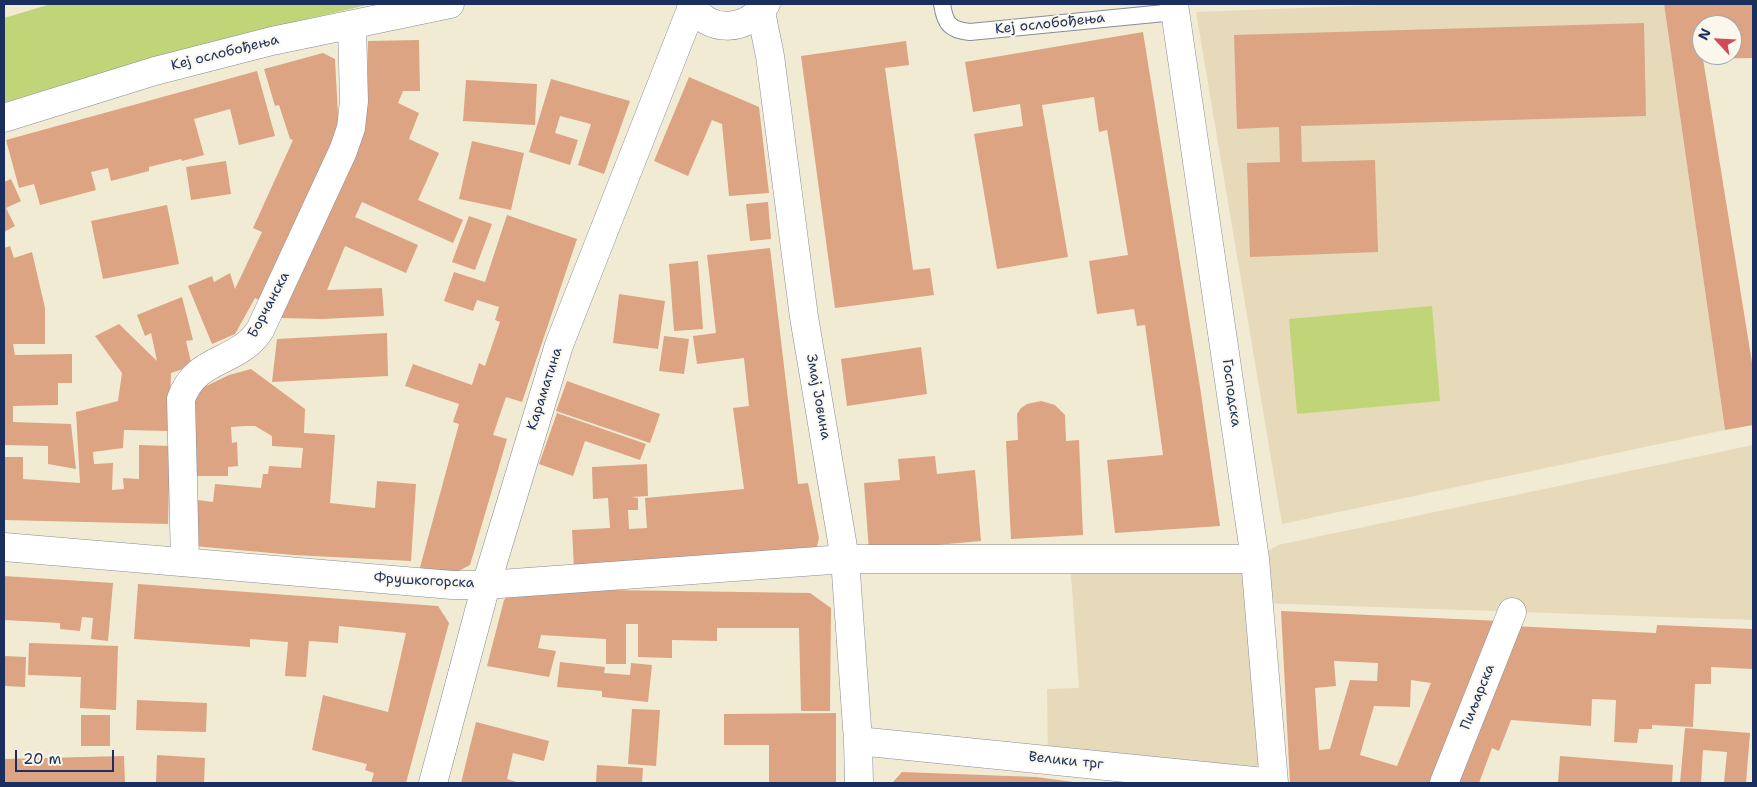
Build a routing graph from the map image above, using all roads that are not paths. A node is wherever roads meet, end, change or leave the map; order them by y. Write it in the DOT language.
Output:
graph roads {
  1 [pos="450,4"];
  2 [pos="942,4"];
  3 [pos="692,5"];
  4 [pos="763,8"];
  5 [pos="1176,15"];
  6 [pos="352,25"];
  7 [pos="4,118"];
  8 [pos="4,547"];
  9 [pos="845,559"];
  10 [pos="1255,559"];
  11 [pos="185,562"];
  12 [pos="486,584"];
  13 [pos="1512,612"];
  14 [pos="858,741"];
  15 [pos="433,783"];
  16 [pos="859,783"];
  17 [pos="1274,783"];
  18 [pos="1444,783"];
  1 -- 6 [label="street, Кеј ослобођења"];
  2 -- 5 [label="lane, Кеј ослобођења"];
  3 -- 4 [label="street"];
  3 -- 12 [label="street, Караматина"];
  4 -- 9 [label="street, Змај Јовина"];
  5 -- 10 [label="street, Господска"];
  6 -- 7 [label="street, Кеј ослобођења"];
  6 -- 11 [label="street, Борчанска"];
  8 -- 11 [label="street, Фрушкогорска"];
  9 -- 10 [label="street"];
  9 -- 12 [label="street, Фрушкогорска"];
  9 -- 14 [label="street, Змај Јовина"];
  10 -- 17 [label="street, Господска"];
  11 -- 12 [label="street, Фрушкогорска"];
  12 -- 15 [label="street, Караматина"];
  13 -- 18 [label="street, Пиљарска"];
  14 -- 16 [label="street, Змај Јовина"];
  14 -- 17 [label="street, Велики трг"];
}
